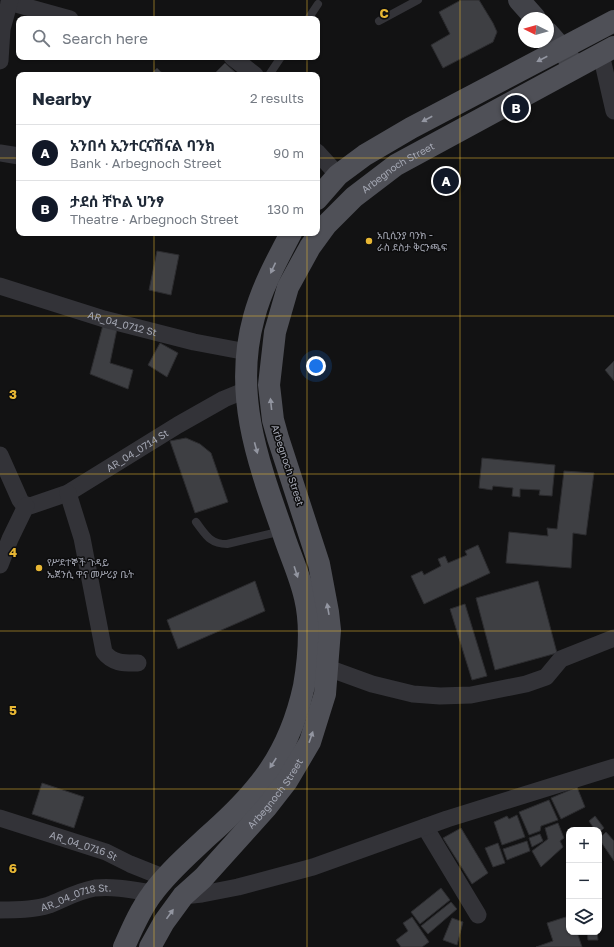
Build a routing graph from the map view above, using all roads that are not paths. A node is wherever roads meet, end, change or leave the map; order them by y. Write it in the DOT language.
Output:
graph roads {
  1 [pos="418,0"];
  2 [pos="519,0"];
  3 [pos="10,1"];
  4 [pos="318,4"];
  5 [pos="530,12"];
  6 [pos="60,16"];
  7 [pos="310,16"];
  8 [pos="379,21"];
  9 [pos="614,21"];
  10 [pos="1,28"];
  11 [pos="554,40"];
  12 [pos="562,49"];
  13 [pos="608,50"];
  14 [pos="236,60"];
  15 [pos="280,60"];
  16 [pos="0,61"];
  17 [pos="575,67"];
  18 [pos="251,72"];
  19 [pos="271,72"];
  20 [pos="614,111"];
  21 [pos="0,153"];
  22 [pos="320,155"];
  23 [pos="16,156"];
  24 [pos="338,175"];
  25 [pos="320,196"];
  26 [pos="320,233"];
  27 [pos="289,236"];
  28 [pos="318,236"];
  29 [pos="0,286"];
  30 [pos="248,352"];
  31 [pos="246,390"];
  32 [pos="0,454"];
  33 [pos="68,493"];
  34 [pos="23,503"];
  35 [pos="196,522"];
  36 [pos="282,531"];
  37 [pos="0,565"];
  38 [pos="614,638"];
  39 [pos="138,663"];
  40 [pos="328,668"];
  41 [pos="614,767"];
  42 [pos="0,818"];
  43 [pos="425,827"];
  44 [pos="159,886"];
  45 [pos="183,896"];
  46 [pos="0,910"];
  47 [pos="478,915"];
  48 [pos="124,947"];
  49 [pos="150,947"];
  1 -- 8 [label="lane"];
  2 -- 5 [label="street"];
  3 -- 6 [label="street"];
  3 -- 10 [label="street"];
  4 -- 7 [label="lane"];
  9 -- 12 [label="main road"];
  10 -- 16 [label="street"];
  11 -- 12 [label="street"];
  12 -- 17 [label="street"];
  12 -- 24 [label="main road, one-way"];
  13 -- 17 [label="main road, Arbegnoch Street"];
  13 -- 20 [label="street"];
  14 -- 18 [label="street"];
  15 -- 19 [label="lane"];
  26 -- 17 [label="main road, Arbegnoch Street, one-way"];
  21 -- 23 [label="street"];
  22 -- 24 [label="street"];
  24 -- 25 [label="main road"];
  27 -- 30 [label="main road, Arbegnoch Street, one-way"];
  40 -- 28 [label="main road, Arbegnoch Street, one-way"];
  29 -- 30 [label="street, AR_04_0712 St"];
  30 -- 31 [label="main road, Arbegnoch Street"];
  31 -- 33 [label="street, AR_04_0714 St"];
  31 -- 36 [label="main road, Arbegnoch Street, one-way"];
  32 -- 34 [label="street"];
  33 -- 34 [label="street, AR_04_0714 St"];
  33 -- 39 [label="street"];
  34 -- 37 [label="street"];
  35 -- 36 [label="lane"];
  36 -- 44 [label="main road, Arbegnoch Street, one-way"];
  38 -- 40 [label="street"];
  45 -- 40 [label="main road, Arbegnoch Street, one-way"];
  41 -- 43 [label="street"];
  42 -- 44 [label="street, AR_04_0716 St"];
  43 -- 45 [label="street"];
  43 -- 47 [label="street"];
  44 -- 46 [label="street, AR_04_0718 St."];
  44 -- 48 [label="main road, Arbegnoch Street"];
  49 -- 45 [label="main road, Arbegnoch Street, one-way"];
}
